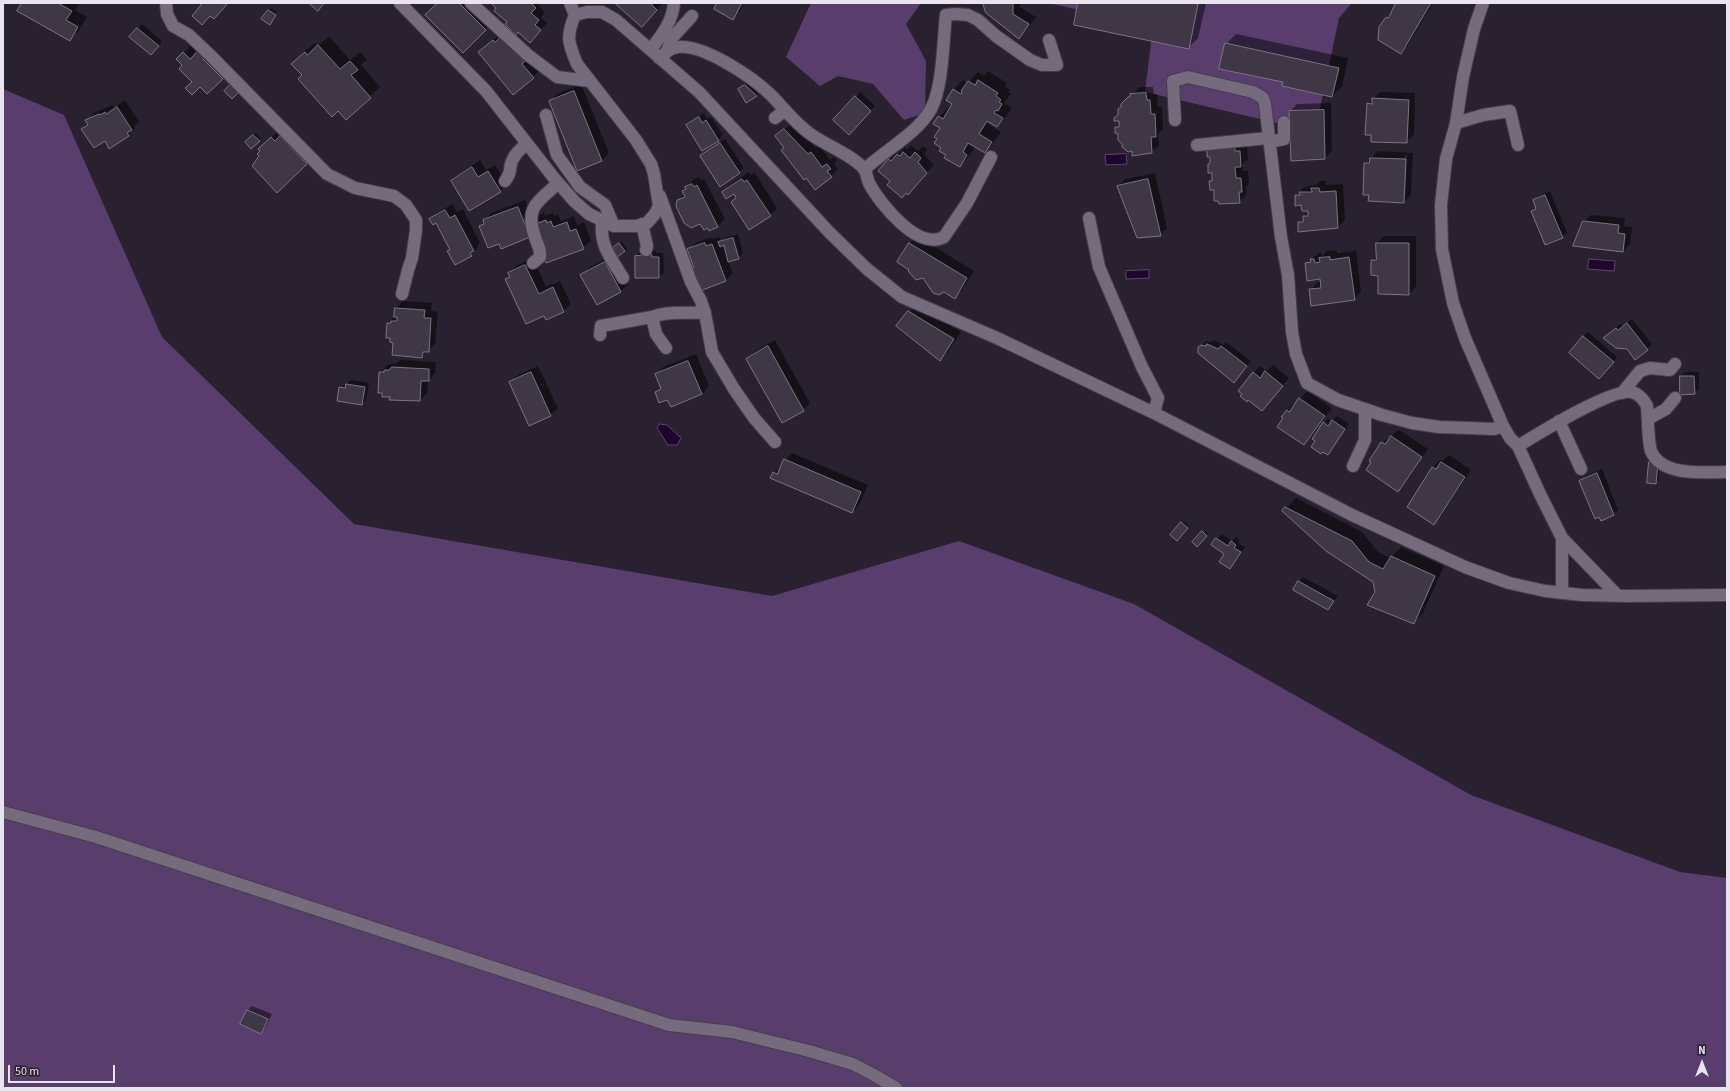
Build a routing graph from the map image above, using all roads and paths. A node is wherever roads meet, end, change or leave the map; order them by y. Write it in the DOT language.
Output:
graph roads {
  1 [pos="166,3"];
  2 [pos="400,3"];
  3 [pos="471,3"];
  4 [pos="570,3"];
  5 [pos="1483,3"];
  6 [pos="676,5"];
  7 [pos="575,15"];
  8 [pos="692,16"];
  9 [pos="1049,40"];
  10 [pos="651,49"];
  11 [pos="663,54"];
  12 [pos="590,81"];
  13 [pos="785,110"];
  14 [pos="546,115"];
  15 [pos="774,118"];
  16 [pos="1175,120"];
  17 [pos="1284,122"];
  18 [pos="1456,123"];
  19 [pos="1268,140"];
  20 [pos="527,144"];
  21 [pos="1197,145"];
  22 [pos="1518,145"];
  23 [pos="991,157"];
  24 [pos="865,169"];
  25 [pos="505,181"];
  26 [pos="558,183"];
  27 [pos="656,184"];
  28 [pos="1089,218"];
  29 [pos="602,222"];
  30 [pos="642,224"];
  31 [pos="614,226"];
  32 [pos="646,250"];
  33 [pos="533,263"];
  34 [pos="623,278"];
  35 [pos="402,294"];
  36 [pos="705,313"];
  37 [pos="652,317"];
  38 [pos="600,335"];
  39 [pos="666,348"];
  40 [pos="1675,364"];
  41 [pos="1622,393"];
  42 [pos="1675,398"];
  43 [pos="1365,409"];
  44 [pos="1154,413"];
  45 [pos="1648,419"];
  46 [pos="1559,421"];
  47 [pos="1503,426"];
  48 [pos="775,442"];
  49 [pos="1518,446"];
  50 [pos="1353,466"];
  51 [pos="1581,469"];
  52 [pos="1727,472"];
  53 [pos="1562,538"];
  54 [pos="1562,592"];
  55 [pos="1727,595"];
  56 [pos="1618,596"];
  57 [pos="3,812"];
  58 [pos="896,1088"];
  1 -- 35 [label="street"];
  2 -- 20 [label="street"];
  3 -- 12 [label="street"];
  4 -- 7 [label="street"];
  5 -- 18 [label="street"];
  6 -- 10 [label="street"];
  7 -- 10 [label="street"];
  7 -- 12 [label="street"];
  8 -- 11 [label="street"];
  9 -- 24 [label="street"];
  10 -- 11 [label="street"];
  11 -- 13 [label="street"];
  11 -- 44 [label="street"];
  12 -- 27 [label="street"];
  13 -- 15 [label="street"];
  13 -- 24 [label="street"];
  14 -- 31 [label="street"];
  16 -- 19 [label="street"];
  17 -- 19 [label="street"];
  18 -- 22 [label="street"];
  18 -- 47 [label="street"];
  19 -- 21 [label="street"];
  19 -- 43 [label="street"];
  20 -- 25 [label="street"];
  20 -- 26 [label="street"];
  23 -- 24 [label="street"];
  26 -- 29 [label="street"];
  26 -- 33 [label="street"];
  27 -- 30 [label="street"];
  27 -- 36 [label="street"];
  28 -- 44 [label="street"];
  29 -- 31 [label="street"];
  29 -- 34 [label="street"];
  30 -- 31 [label="street"];
  30 -- 32 [label="street"];
  36 -- 37 [label="street"];
  36 -- 48 [label="street"];
  37 -- 38 [label="street"];
  37 -- 39 [label="street"];
  40 -- 41 [label="street"];
  41 -- 45 [label="street"];
  41 -- 46 [label="street"];
  42 -- 45 [label="street"];
  43 -- 47 [label="street"];
  43 -- 50 [label="street"];
  44 -- 54 [label="street"];
  45 -- 52 [label="street"];
  46 -- 49 [label="street"];
  46 -- 51 [label="street"];
  47 -- 49 [label="street"];
  49 -- 53 [label="street"];
  53 -- 54 [label="street"];
  53 -- 56 [label="street"];
  54 -- 56 [label="street"];
  55 -- 56 [label="street"];
  57 -- 58 [label="street"];
}
